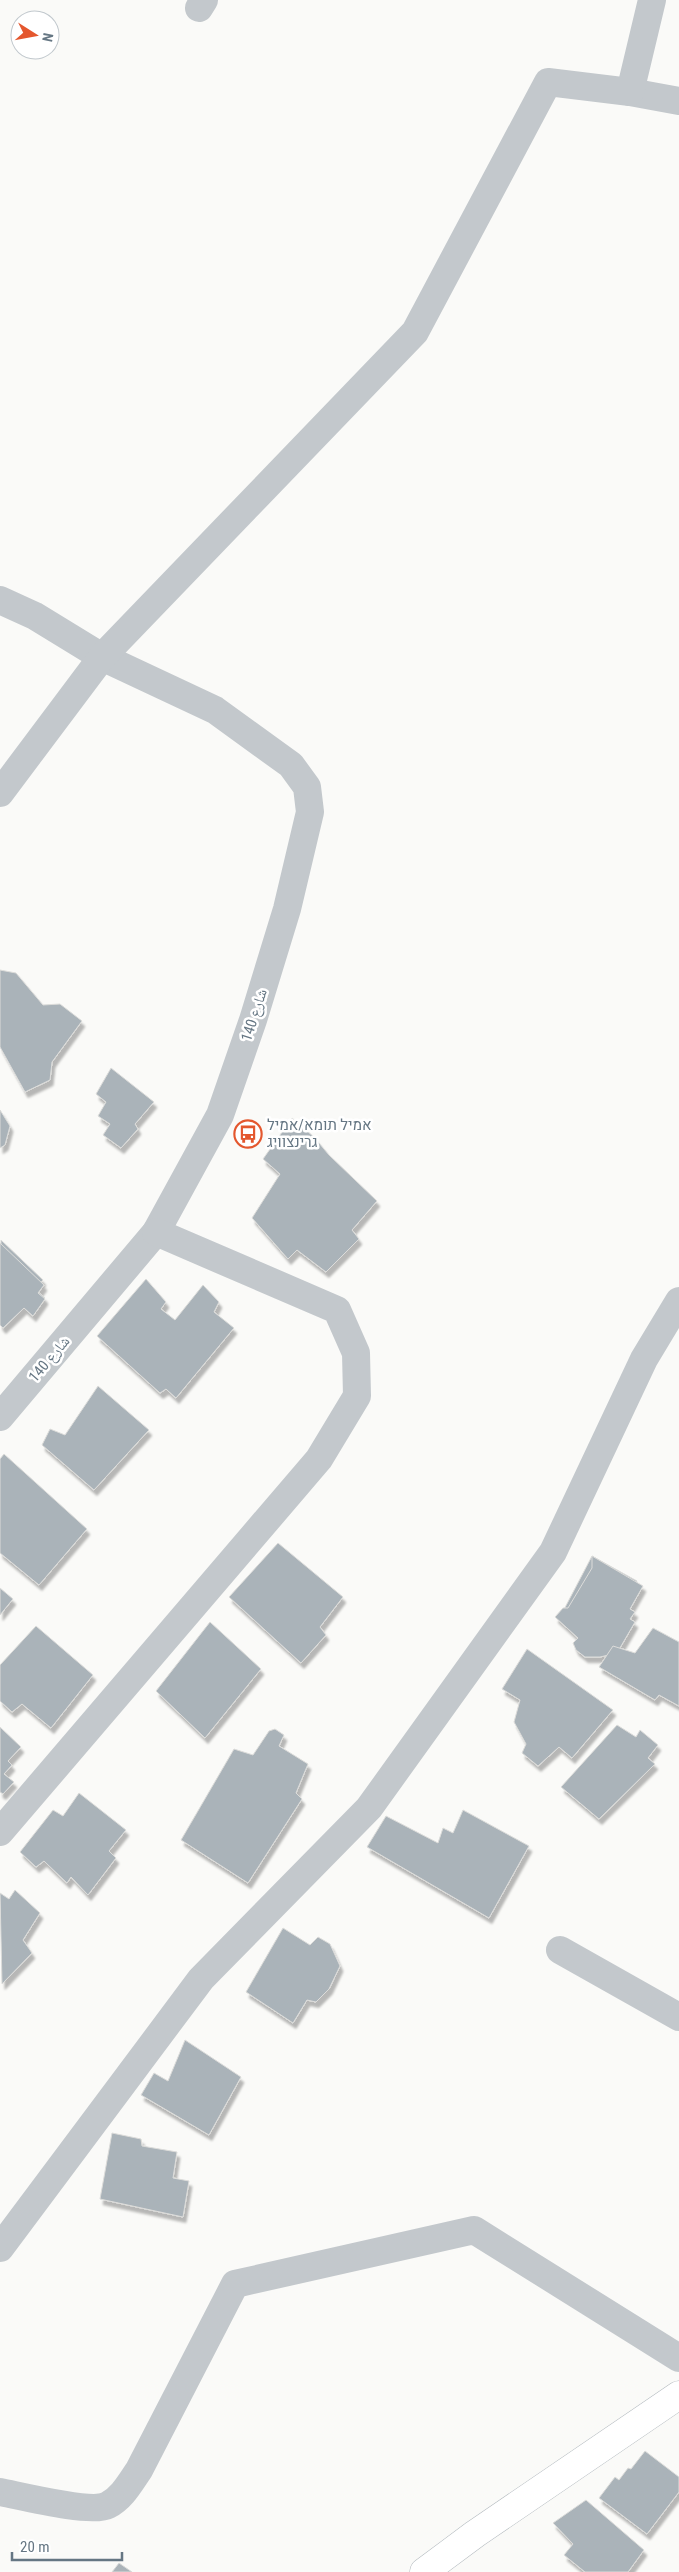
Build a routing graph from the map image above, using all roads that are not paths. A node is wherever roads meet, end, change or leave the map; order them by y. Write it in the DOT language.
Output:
graph roads {
  1 [pos="652,0"];
  2 [pos="630,92"];
  3 [pos="679,102"];
  4 [pos="0,600"];
  5 [pos="102,657"];
  6 [pos="0,793"];
  7 [pos="156,1232"];
  8 [pos="679,1301"];
  9 [pos="0,1418"];
  10 [pos="0,1832"];
  11 [pos="560,1950"];
  12 [pos="679,2017"];
  13 [pos="0,2248"];
  14 [pos="679,2358"];
  15 [pos="679,2395"];
  16 [pos="0,2492"];
  17 [pos="424,2572"];
  1 -- 2 [label="street"];
  2 -- 3 [label="street"];
  2 -- 5 [label="street"];
  4 -- 5 [label="street, شارع 140"];
  5 -- 6 [label="street"];
  5 -- 7 [label="street, شارع 140"];
  7 -- 9 [label="street, شارع 140"];
  7 -- 10 [label="street"];
  8 -- 13 [label="street"];
  11 -- 12 [label="street"];
  14 -- 16 [label="street"];
  15 -- 17 [label="street"];
}
